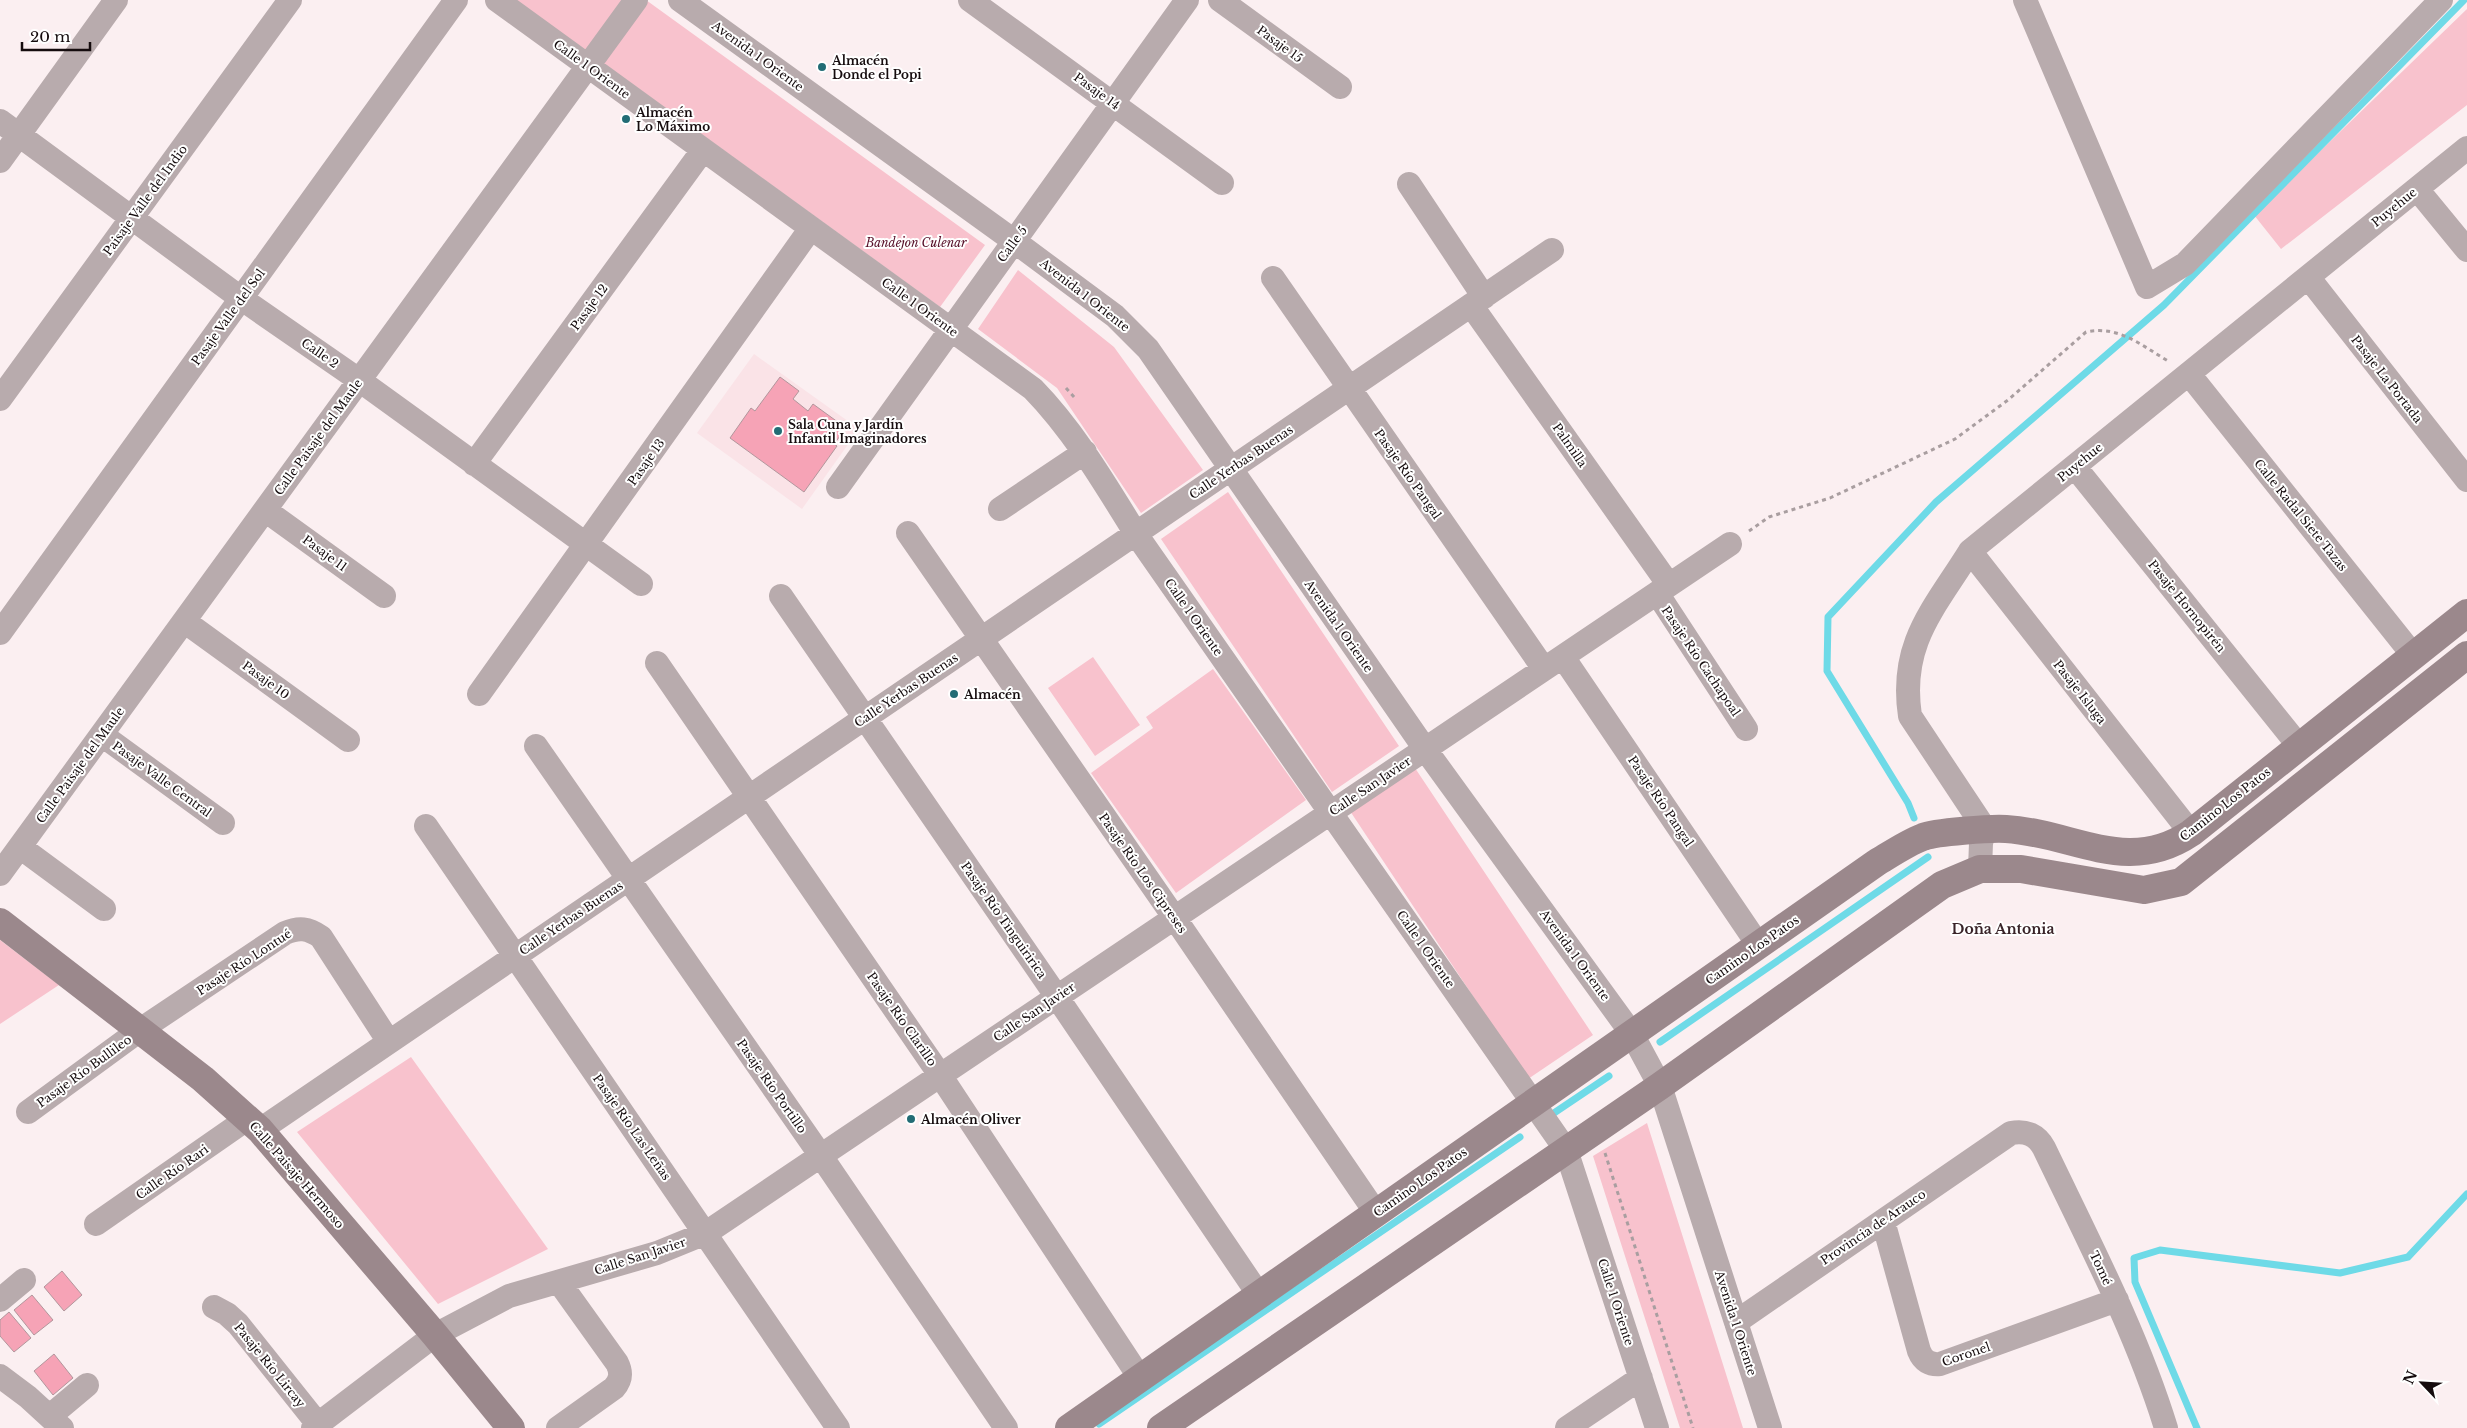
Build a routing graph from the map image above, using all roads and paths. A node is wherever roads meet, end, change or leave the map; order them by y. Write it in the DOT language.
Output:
graph roads {
  1 [pos="116,0"];
  2 [pos="290,0"];
  3 [pos="456,0"];
  4 [pos="497,0"];
  5 [pos="636,0"];
  6 [pos="680,0"];
  7 [pos="970,0"];
  8 [pos="1187,0"];
  9 [pos="1220,0"];
  10 [pos="2025,0"];
  11 [pos="2441,0"];
  12 [pos="588,66"];
  13 [pos="1340,87"];
  14 [pos="1113,103"];
  15 [pos="10,128"];
  16 [pos="2467,148"];
  17 [pos="703,150"];
  18 [pos="0,161"];
  19 [pos="1222,183"];
  20 [pos="1409,184"];
  21 [pos="2417,189"];
  22 [pos="132,218"];
  23 [pos="811,228"];
  24 [pos="1014,241"];
  25 [pos="1552,250"];
  26 [pos="2467,250"];
  27 [pos="2308,277"];
  28 [pos="1272,278"];
  29 [pos="242,299"];
  30 [pos="1478,301"];
  31 [pos="951,329"];
  32 [pos="2189,374"];
  33 [pos="359,380"];
  34 [pos="1349,389"];
  35 [pos="0,398"];
  36 [pos="1085,452"];
  37 [pos="474,464"];
  38 [pos="2075,467"];
  39 [pos="1230,469"];
  40 [pos="2467,480"];
  41 [pos="838,487"];
  42 [pos="1000,509"];
  43 [pos="265,510"];
  44 [pos="908,534"];
  45 [pos="1136,534"];
  46 [pos="1730,544"];
  47 [pos="587,545"];
  48 [pos="1970,552"];
  49 [pos="641,584"];
  50 [pos="1663,589"];
  51 [pos="384,596"];
  52 [pos="781,596"];
  53 [pos="2467,613"];
  54 [pos="184,621"];
  55 [pos="0,633"];
  56 [pos="981,639"];
  57 [pos="2467,655"];
  58 [pos="2413,656"];
  59 [pos="657,663"];
  60 [pos="1553,663"];
  61 [pos="479,694"];
  62 [pos="865,718"];
  63 [pos="1746,729"];
  64 [pos="102,735"];
  65 [pos="348,740"];
  66 [pos="536,746"];
  67 [pos="2299,746"];
  68 [pos="1425,749"];
  69 [pos="749,797"];
  70 [pos="1331,812"];
  71 [pos="223,823"];
  72 [pos="426,826"];
  73 [pos="1986,829"];
  74 [pos="2191,833"];
  75 [pos="20,847"];
  76 [pos="1980,869"];
  77 [pos="0,874"];
  78 [pos="628,879"];
  79 [pos="104,909"];
  80 [pos="1174,918"];
  81 [pos="0,922"];
  82 [pos="1758,946"];
  83 [pos="514,956"];
  84 [pos="1058,997"];
  85 [pos="140,1030"];
  86 [pos="1632,1034"];
  87 [pos="389,1042"];
  88 [pos="940,1075"];
  89 [pos="1660,1086"];
  90 [pos="1534,1103"];
  91 [pos="28,1112"];
  92 [pos="254,1125"];
  93 [pos="1598,1128"];
  94 [pos="2011,1133"];
  95 [pos="1566,1150"];
  96 [pos="821,1156"];
  97 [pos="1376,1213"];
  98 [pos="1883,1221"];
  99 [pos="96,1224"];
  100 [pos="706,1233"];
  101 [pos="24,1280"];
  102 [pos="559,1282"];
  103 [pos="1259,1295"];
  104 [pos="0,1300"];
  105 [pos="2117,1300"];
  106 [pos="214,1307"];
  107 [pos="1736,1322"];
  108 [pos="435,1334"];
  109 [pos="0,1376"];
  110 [pos="1140,1378"];
  111 [pos="1641,1378"];
  112 [pos="87,1384"];
  113 [pos="56,1422"];
  114 [pos="317,1427"];
  115 [pos="512,1428"];
  116 [pos="558,1428"];
  117 [pos="838,1428"];
  118 [pos="1006,1428"];
  119 [pos="1069,1428"];
  120 [pos="1161,1428"];
  121 [pos="1567,1428"];
  122 [pos="1657,1428"];
  123 [pos="1693,1428"];
  124 [pos="1770,1428"];
  125 [pos="2166,1428"];
  1 -- 15 [label="street"];
  2 -- 22 [label="street, Paisaje Valle del Indio"];
  3 -- 29 [label="street, Pasaje Valle del Sol"];
  4 -- 12 [label="street, Calle 1 Oriente"];
  5 -- 12 [label="street, Calle Paisaje del Maule"];
  6 -- 24 [label="street, Avenida 1 Oriente"];
  7 -- 14 [label="street, Pasaje 14"];
  8 -- 14 [label="street, Calle 5"];
  9 -- 13 [label="street, Pasaje 15"];
  10 -- 11 [label="street"];
  12 -- 17 [label="street, Calle 1 Oriente"];
  12 -- 33 [label="street, Calle Paisaje del Maule"];
  14 -- 19 [label="street, Pasaje 14"];
  14 -- 24 [label="street, Calle 5"];
  15 -- 18 [label="street"];
  15 -- 22 [label="street, Calle 2"];
  16 -- 21 [label="street, Puyehue"];
  17 -- 23 [label="street, Calle 1 Oriente"];
  17 -- 37 [label="street, Pasaje 12"];
  20 -- 30 [label="street"];
  21 -- 26 [label="street"];
  21 -- 27 [label="street, Puyehue"];
  22 -- 29 [label="street, Calle 2"];
  22 -- 35 [label="street, Paisaje Valle del Indio"];
  23 -- 31 [label="street, Calle 1 Oriente"];
  23 -- 47 [label="street, Pasaje 13"];
  24 -- 31 [label="street, Calle 5"];
  24 -- 39 [label="street, Avenida 1 Oriente"];
  25 -- 30 [label="street, Calle Yerbas Buenas"];
  27 -- 32 [label="street, Puyehue"];
  27 -- 40 [label="street, Pasaje La Portada"];
  28 -- 34 [label="street, Pasaje Río Pangal"];
  29 -- 33 [label="street, Calle 2"];
  29 -- 55 [label="street, Pasaje Valle del Sol"];
  30 -- 34 [label="street, Calle Yerbas Buenas"];
  30 -- 50 [label="street, Palmilla"];
  31 -- 36 [label="street, Calle 1 Oriente"];
  31 -- 41 [label="street, Calle 5"];
  32 -- 38 [label="street, Puyehue"];
  32 -- 46 [label="path"];
  32 -- 58 [label="street, Calle Radal Siete Tazas"];
  33 -- 37 [label="street, Calle 2"];
  33 -- 43 [label="street, Calle Paisaje del Maule"];
  34 -- 39 [label="street, Calle Yerbas Buenas"];
  34 -- 60 [label="street, Pasaje Río Pangal"];
  36 -- 42 [label="street"];
  36 -- 45 [label="street, Calle 1 Oriente"];
  37 -- 47 [label="street, Calle 2"];
  38 -- 48 [label="street, Puyehue"];
  38 -- 67 [label="street, Pasaje Hornopirén"];
  39 -- 45 [label="street, Calle Yerbas Buenas"];
  39 -- 68 [label="street, Avenida 1 Oriente"];
  43 -- 51 [label="street, Pasaje 11"];
  43 -- 54 [label="street, Calle Paisaje del Maule"];
  44 -- 56 [label="street, Pasaje Río Los Cipreses"];
  45 -- 56 [label="street, Calle Yerbas Buenas"];
  45 -- 70 [label="street, Calle 1 Oriente"];
  46 -- 50 [label="street, Calle San Javier"];
  47 -- 49 [label="street, Calle 2"];
  47 -- 61 [label="street, Pasaje 13"];
  48 -- 73 [label="street, Puyehue"];
  48 -- 74 [label="street, Pasaje Isluga"];
  50 -- 60 [label="street, Calle San Javier"];
  50 -- 63 [label="street, Pasaje Río Cachapoal"];
  52 -- 62 [label="street, Pasaje Río Tinguiririca"];
  53 -- 58 [label="street, Camino Los Patos"];
  54 -- 64 [label="street, Calle Paisaje del Maule"];
  54 -- 65 [label="street, Pasaje 10"];
  56 -- 62 [label="street, Calle Yerbas Buenas"];
  56 -- 80 [label="street, Pasaje Río Los Cipreses"];
  57 -- 76 [label="street"];
  58 -- 67 [label="street, Camino Los Patos"];
  59 -- 69 [label="street, Pasaje Río Clarillo"];
  60 -- 68 [label="street, Calle San Javier"];
  60 -- 82 [label="street, Pasaje Río Pangal"];
  62 -- 69 [label="street, Calle Yerbas Buenas"];
  62 -- 84 [label="street, Pasaje Río Tinguiririca"];
  64 -- 71 [label="street, Pasaje Valle Central"];
  64 -- 75 [label="street, Calle Paisaje del Maule"];
  66 -- 78 [label="street, Pasaje Río Portillo"];
  67 -- 74 [label="street, Camino Los Patos"];
  68 -- 70 [label="street, Calle San Javier"];
  68 -- 86 [label="street, Avenida 1 Oriente"];
  69 -- 78 [label="street, Calle Yerbas Buenas"];
  69 -- 88 [label="street, Pasaje Río Clarillo"];
  70 -- 80 [label="street, Calle San Javier"];
  70 -- 90 [label="street, Calle 1 Oriente"];
  72 -- 83 [label="street, Pasaje Río Las Leñas"];
  73 -- 74 [label="street, Camino Los Patos"];
  73 -- 76 [label="street"];
  73 -- 82 [label="street, Camino Los Patos"];
  75 -- 77 [label="street, Calle Paisaje del Maule"];
  75 -- 79 [label="street"];
  76 -- 89 [label="street"];
  78 -- 83 [label="street, Calle Yerbas Buenas"];
  78 -- 96 [label="street, Pasaje Río Portillo"];
  80 -- 84 [label="street, Calle San Javier"];
  80 -- 97 [label="street, Pasaje Río Los Cipreses"];
  81 -- 85 [label="street, Calle Paisaje Hermoso"];
  82 -- 86 [label="street, Camino Los Patos"];
  83 -- 87 [label="street, Calle Yerbas Buenas"];
  83 -- 100 [label="street, Pasaje Río Las Leñas"];
  84 -- 88 [label="street, Calle San Javier"];
  84 -- 103 [label="street, Pasaje Río Tinguiririca"];
  85 -- 87 [label="street, Pasaje Río Lontué"];
  85 -- 91 [label="street, Pasaje Río Bullileo"];
  85 -- 92 [label="street, Calle Paisaje Hermoso"];
  86 -- 89 [label="street, Avenida 1 Oriente"];
  86 -- 90 [label="street, Camino Los Patos"];
  87 -- 92 [label="street, Calle Yerbas Buenas"];
  88 -- 96 [label="street, Calle San Javier"];
  88 -- 110 [label="street, Pasaje Río Clarillo"];
  89 -- 93 [label="street"];
  89 -- 107 [label="street, Avenida 1 Oriente"];
  90 -- 95 [label="street, Calle 1 Oriente"];
  90 -- 97 [label="street, Camino Los Patos"];
  92 -- 99 [label="street, Calle Río Rari"];
  92 -- 108 [label="street, Calle Paisaje Hermoso"];
  93 -- 95 [label="street"];
  93 -- 123 [label="path"];
  94 -- 98 [label="street, Provincia de Arauco"];
  94 -- 105 [label="street, Tomé"];
  95 -- 111 [label="street, Calle 1 Oriente"];
  95 -- 120 [label="street"];
  96 -- 100 [label="street, Calle San Javier"];
  96 -- 118 [label="street, Pasaje Río Portillo"];
  97 -- 103 [label="street, Camino Los Patos"];
  98 -- 105 [label="street, Coronel"];
  98 -- 107 [label="street, Provincia de Arauco"];
  100 -- 102 [label="street, Calle San Javier"];
  100 -- 117 [label="street, Pasaje Río Las Leñas"];
  101 -- 104 [label="street"];
  102 -- 108 [label="street, Calle San Javier"];
  102 -- 116 [label="street"];
  103 -- 110 [label="street, Camino Los Patos"];
  105 -- 125 [label="street, Tomé"];
  106 -- 114 [label="street, Pasaje Río Lircay"];
  107 -- 124 [label="street, Avenida 1 Oriente"];
  108 -- 114 [label="street, Calle San Javier"];
  108 -- 115 [label="street, Calle Paisaje Hermoso"];
  109 -- 113 [label="street"];
  110 -- 119 [label="street, Camino Los Patos"];
  111 -- 121 [label="street"];
  111 -- 122 [label="street, Calle 1 Oriente"];
  112 -- 113 [label="street"];
}
